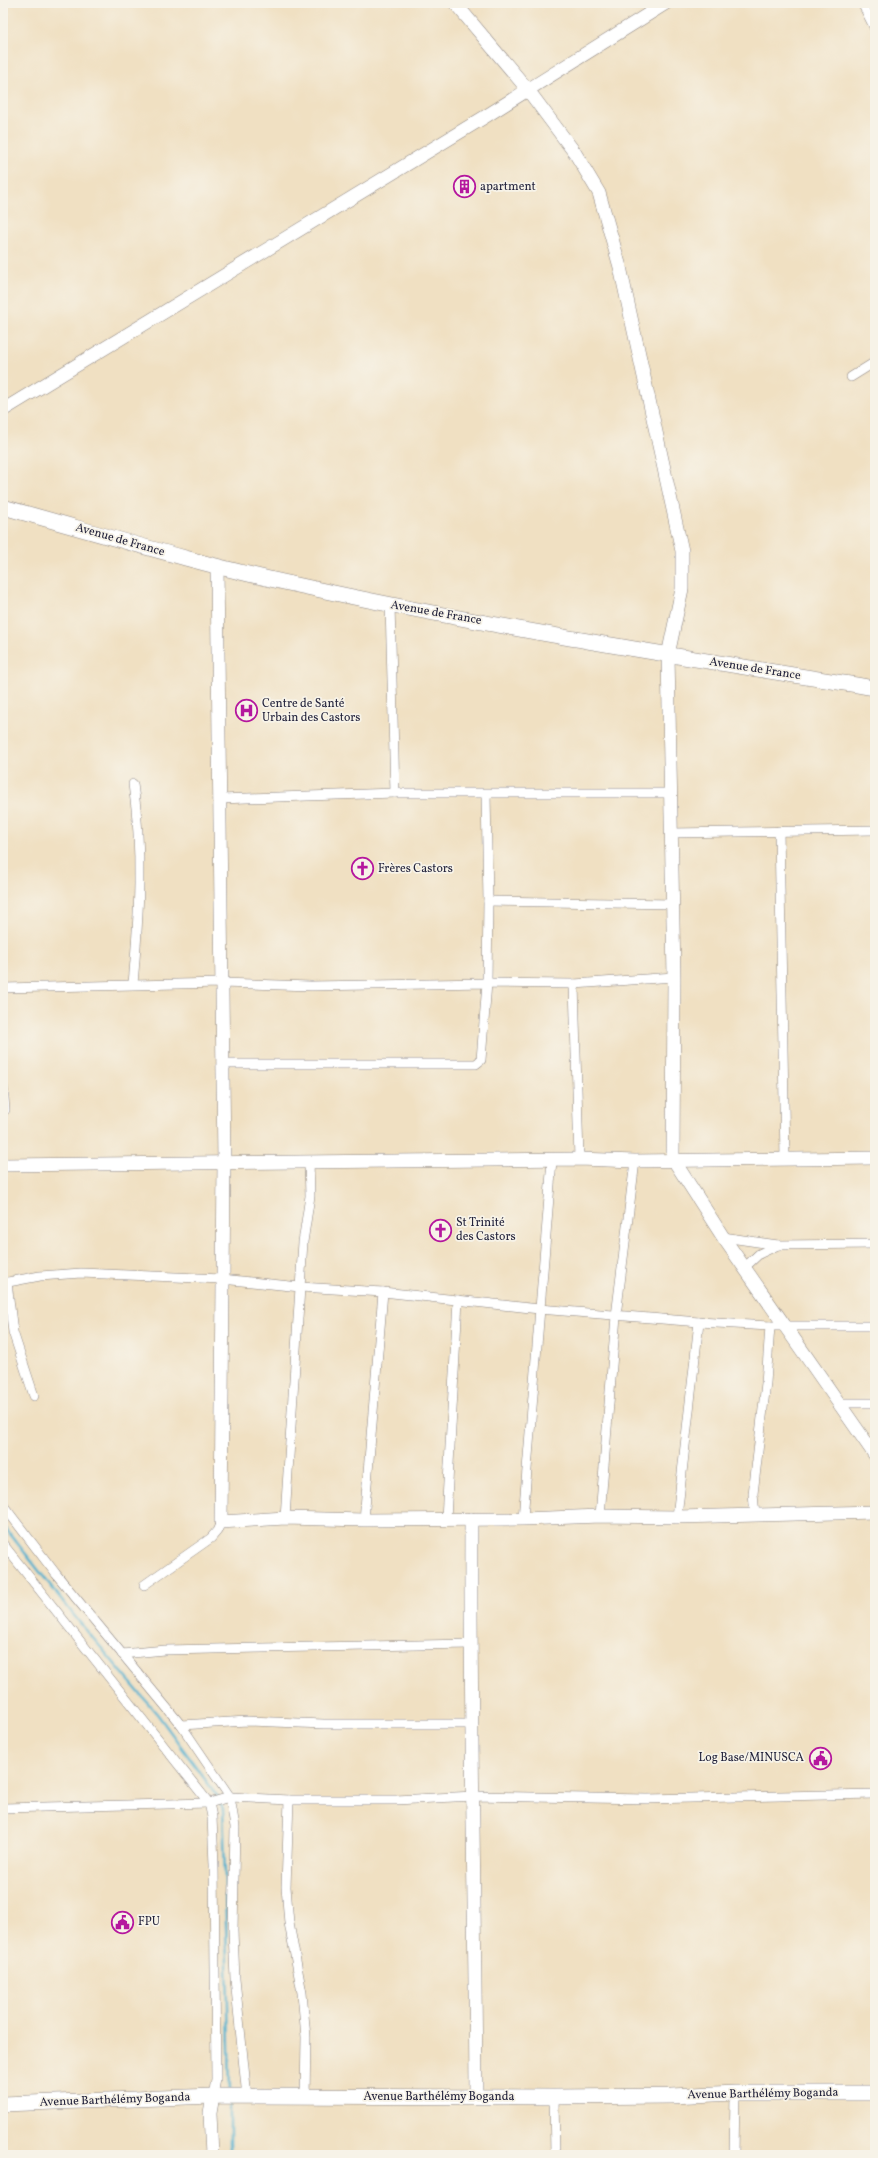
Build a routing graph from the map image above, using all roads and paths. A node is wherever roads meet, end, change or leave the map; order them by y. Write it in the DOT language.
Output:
graph roads {
  1 [pos="455,3"];
  2 [pos="666,3"];
  3 [pos="862,3"];
  4 [pos="875,29"];
  5 [pos="528,90"];
  6 [pos="875,362"];
  7 [pos="851,377"];
  8 [pos="3,410"];
  9 [pos="3,507"];
  10 [pos="217,567"];
  11 [pos="390,605"];
  12 [pos="668,655"];
  13 [pos="875,688"];
  14 [pos="133,784"];
  15 [pos="394,793"];
  16 [pos="670,793"];
  17 [pos="486,794"];
  18 [pos="220,798"];
  19 [pos="875,830"];
  20 [pos="779,831"];
  21 [pos="672,833"];
  22 [pos="488,901"];
  23 [pos="673,904"];
  24 [pos="674,977"];
  25 [pos="221,983"];
  26 [pos="487,983"];
  27 [pos="133,984"];
  28 [pos="574,984"];
  29 [pos="3,988"];
  30 [pos="222,1064"];
  31 [pos="3,1086"];
  32 [pos="6,1110"];
  33 [pos="785,1158"];
  34 [pos="875,1158"];
  35 [pos="579,1159"];
  36 [pos="673,1159"];
  37 [pos="552,1160"];
  38 [pos="635,1160"];
  39 [pos="309,1161"];
  40 [pos="224,1162"];
  41 [pos="3,1165"];
  42 [pos="723,1237"];
  43 [pos="875,1244"];
  44 [pos="778,1245"];
  45 [pos="744,1268"];
  46 [pos="222,1278"];
  47 [pos="5,1282"];
  48 [pos="300,1287"];
  49 [pos="383,1292"];
  50 [pos="458,1300"];
  51 [pos="539,1309"];
  52 [pos="616,1316"];
  53 [pos="699,1322"];
  54 [pos="770,1326"];
  55 [pos="875,1326"];
  56 [pos="785,1327"];
  57 [pos="34,1396"];
  58 [pos="840,1403"];
  59 [pos="875,1403"];
  60 [pos="875,1455"];
  61 [pos="3,1505"];
  62 [pos="875,1512"];
  63 [pos="600,1516"];
  64 [pos="754,1516"];
  65 [pos="677,1517"];
  66 [pos="285,1518"];
  67 [pos="446,1519"];
  68 [pos="472,1519"];
  69 [pos="522,1519"];
  70 [pos="364,1520"];
  71 [pos="220,1522"];
  72 [pos="3,1544"];
  73 [pos="144,1586"];
  74 [pos="470,1644"];
  75 [pos="122,1654"];
  76 [pos="472,1724"];
  77 [pos="181,1725"];
  78 [pos="875,1794"];
  79 [pos="474,1796"];
  80 [pos="230,1798"];
  81 [pos="289,1800"];
  82 [pos="209,1804"];
  83 [pos="3,1808"];
  84 [pos="734,2093"];
  85 [pos="875,2093"];
  86 [pos="217,2096"];
  87 [pos="243,2097"];
  88 [pos="476,2097"];
  89 [pos="554,2097"];
  90 [pos="305,2098"];
  91 [pos="3,2104"];
  92 [pos="212,2155"];
  93 [pos="555,2155"];
  94 [pos="734,2155"];
  1 -- 5 [label="street"];
  2 -- 5 [label="street"];
  3 -- 4 [label="street"];
  5 -- 8 [label="street"];
  5 -- 12 [label="street"];
  6 -- 7 [label="street"];
  9 -- 10 [label="main road, Avenue de France"];
  10 -- 11 [label="main road, Avenue de France"];
  10 -- 18 [label="street"];
  11 -- 12 [label="main road, Avenue de France"];
  11 -- 15 [label="street"];
  12 -- 13 [label="main road, Avenue de France"];
  12 -- 16 [label="street"];
  14 -- 27 [label="street"];
  15 -- 17 [label="street"];
  15 -- 18 [label="street"];
  16 -- 17 [label="street"];
  16 -- 21 [label="street"];
  17 -- 22 [label="street"];
  18 -- 25 [label="street"];
  19 -- 20 [label="street"];
  20 -- 21 [label="street"];
  20 -- 33 [label="street"];
  21 -- 23 [label="street"];
  22 -- 23 [label="street"];
  22 -- 26 [label="street"];
  23 -- 24 [label="street"];
  24 -- 28 [label="street"];
  24 -- 36 [label="street"];
  25 -- 26 [label="street"];
  25 -- 27 [label="street"];
  25 -- 30 [label="street"];
  26 -- 28 [label="street"];
  26 -- 30 [label="street"];
  27 -- 29 [label="street"];
  28 -- 35 [label="street"];
  30 -- 40 [label="street"];
  31 -- 32 [label="street"];
  33 -- 34 [label="street"];
  33 -- 36 [label="street"];
  35 -- 37 [label="street"];
  35 -- 38 [label="street"];
  36 -- 38 [label="street"];
  36 -- 42 [label="street"];
  37 -- 39 [label="street"];
  37 -- 51 [label="street"];
  38 -- 52 [label="street"];
  39 -- 40 [label="street"];
  39 -- 48 [label="street"];
  40 -- 41 [label="street"];
  40 -- 46 [label="street"];
  42 -- 44 [label="street"];
  42 -- 45 [label="street"];
  43 -- 44 [label="street"];
  44 -- 45 [label="street"];
  45 -- 56 [label="street"];
  46 -- 47 [label="street"];
  46 -- 48 [label="street"];
  46 -- 71 [label="street"];
  47 -- 57 [label="street"];
  48 -- 49 [label="street"];
  48 -- 66 [label="street"];
  49 -- 50 [label="street"];
  49 -- 70 [label="street"];
  50 -- 51 [label="street"];
  50 -- 67 [label="street"];
  51 -- 52 [label="street"];
  51 -- 69 [label="street"];
  52 -- 53 [label="street"];
  52 -- 63 [label="street"];
  53 -- 54 [label="street"];
  53 -- 65 [label="street"];
  54 -- 56 [label="street"];
  54 -- 64 [label="street"];
  55 -- 56 [label="street"];
  56 -- 58 [label="street"];
  58 -- 59 [label="street"];
  58 -- 60 [label="street"];
  61 -- 75 [label="street"];
  62 -- 64 [label="street"];
  63 -- 65 [label="street"];
  63 -- 69 [label="street"];
  64 -- 65 [label="street"];
  66 -- 70 [label="street"];
  66 -- 71 [label="street"];
  67 -- 68 [label="street"];
  67 -- 70 [label="street"];
  68 -- 69 [label="street"];
  68 -- 74 [label="street"];
  71 -- 73 [label="street"];
  72 -- 82 [label="street"];
  74 -- 75 [label="street"];
  74 -- 76 [label="street"];
  75 -- 77 [label="street"];
  76 -- 77 [label="street"];
  76 -- 79 [label="street"];
  77 -- 80 [label="street"];
  78 -- 79 [label="street"];
  79 -- 81 [label="street"];
  79 -- 88 [label="street"];
  80 -- 81 [label="street"];
  80 -- 82 [label="street"];
  80 -- 87 [label="street"];
  81 -- 90 [label="street"];
  82 -- 83 [label="street"];
  82 -- 86 [label="street"];
  84 -- 85 [label="main road, Avenue Barthélémy Boganda"];
  84 -- 89 [label="main road, Avenue Barthélémy Boganda"];
  84 -- 94 [label="street"];
  86 -- 87 [label="main road, Avenue Barthélémy Boganda"];
  86 -- 91 [label="main road, Avenue Barthélémy Boganda"];
  86 -- 92 [label="street"];
  87 -- 90 [label="main road, Avenue Barthélémy Boganda"];
  88 -- 89 [label="main road, Avenue Barthélémy Boganda"];
  88 -- 90 [label="main road, Avenue Barthélémy Boganda"];
  89 -- 93 [label="street"];
}
